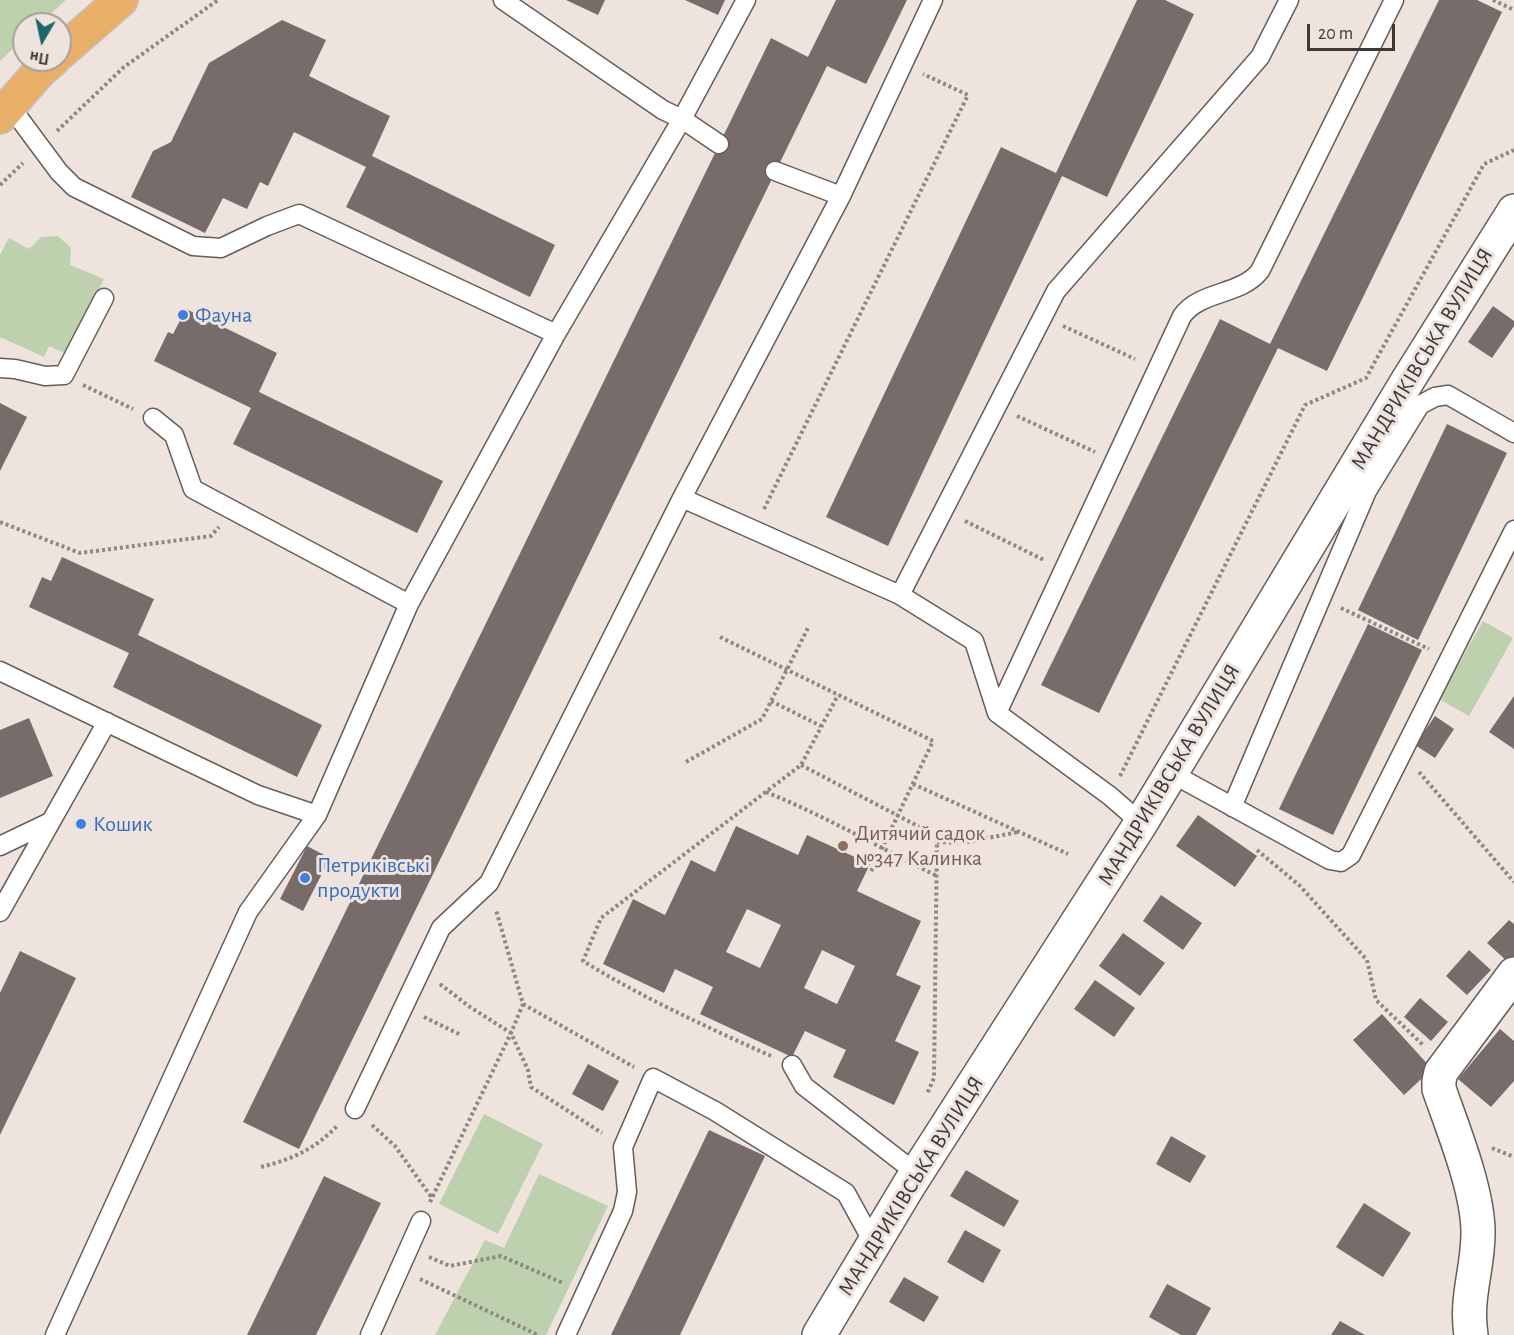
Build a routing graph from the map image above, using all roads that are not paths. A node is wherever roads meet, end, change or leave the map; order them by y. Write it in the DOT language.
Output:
graph roads {
  1 [pos="121,0"];
  2 [pos="503,0"];
  3 [pos="746,0"];
  4 [pos="933,0"];
  5 [pos="1289,0"];
  6 [pos="1394,0"];
  7 [pos="72,43"];
  8 [pos="39,72"];
  9 [pos="5,111"];
  10 [pos="682,119"];
  11 [pos="719,144"];
  12 [pos="775,171"];
  13 [pos="841,196"];
  14 [pos="1514,210"];
  15 [pos="104,298"];
  16 [pos="556,334"];
  17 [pos="0,368"];
  18 [pos="153,418"];
  19 [pos="1514,433"];
  20 [pos="682,498"];
  21 [pos="1514,530"];
  22 [pos="900,595"];
  23 [pos="410,604"];
  24 [pos="0,671"];
  25 [pos="997,713"];
  26 [pos="107,722"];
  27 [pos="1171,774"];
  28 [pos="1232,807"];
  29 [pos="316,815"];
  30 [pos="50,822"];
  31 [pos="1141,823"];
  32 [pos="0,846"];
  33 [pos="0,912"];
  34 [pos="1514,975"];
  35 [pos="792,1065"];
  36 [pos="355,1109"];
  37 [pos="916,1173"];
  38 [pos="421,1221"];
  39 [pos="874,1244"];
  40 [pos="56,1335"];
  41 [pos="370,1335"];
  42 [pos="566,1335"];
  43 [pos="819,1335"];
  44 [pos="1471,1335"];
  1 -- 7 [label="main road"];
  2 -- 10 [label="lane"];
  3 -- 10 [label="lane"];
  4 -- 13 [label="lane"];
  5 -- 22 [label="lane"];
  6 -- 25 [label="lane"];
  8 -- 9 [label="main road"];
  9 -- 16 [label="lane"];
  10 -- 11 [label="lane"];
  10 -- 16 [label="lane"];
  12 -- 13 [label="lane"];
  13 -- 20 [label="lane"];
  14 -- 27 [label="street, МАНДРИКІВСЬКА ВУЛИЦЯ"];
  15 -- 17 [label="lane"];
  16 -- 23 [label="lane"];
  18 -- 23 [label="lane"];
  19 -- 28 [label="lane"];
  20 -- 22 [label="lane"];
  20 -- 36 [label="lane"];
  21 -- 28 [label="lane"];
  22 -- 25 [label="lane"];
  23 -- 29 [label="lane"];
  24 -- 26 [label="lane"];
  25 -- 31 [label="lane"];
  26 -- 29 [label="lane"];
  26 -- 30 [label="lane"];
  27 -- 28 [label="lane"];
  27 -- 31 [label="street, МАНДРИКІВСЬКА ВУЛИЦЯ"];
  29 -- 40 [label="lane"];
  30 -- 32 [label="lane"];
  30 -- 33 [label="lane"];
  31 -- 37 [label="street, МАНДРИКІВСЬКА ВУЛИЦЯ"];
  34 -- 44 [label="street"];
  35 -- 37 [label="lane"];
  37 -- 39 [label="street, МАНДРИКІВСЬКА ВУЛИЦЯ"];
  38 -- 41 [label="lane"];
  39 -- 42 [label="lane"];
  39 -- 43 [label="street, МАНДРИКІВСЬКА ВУЛИЦЯ"];
}
